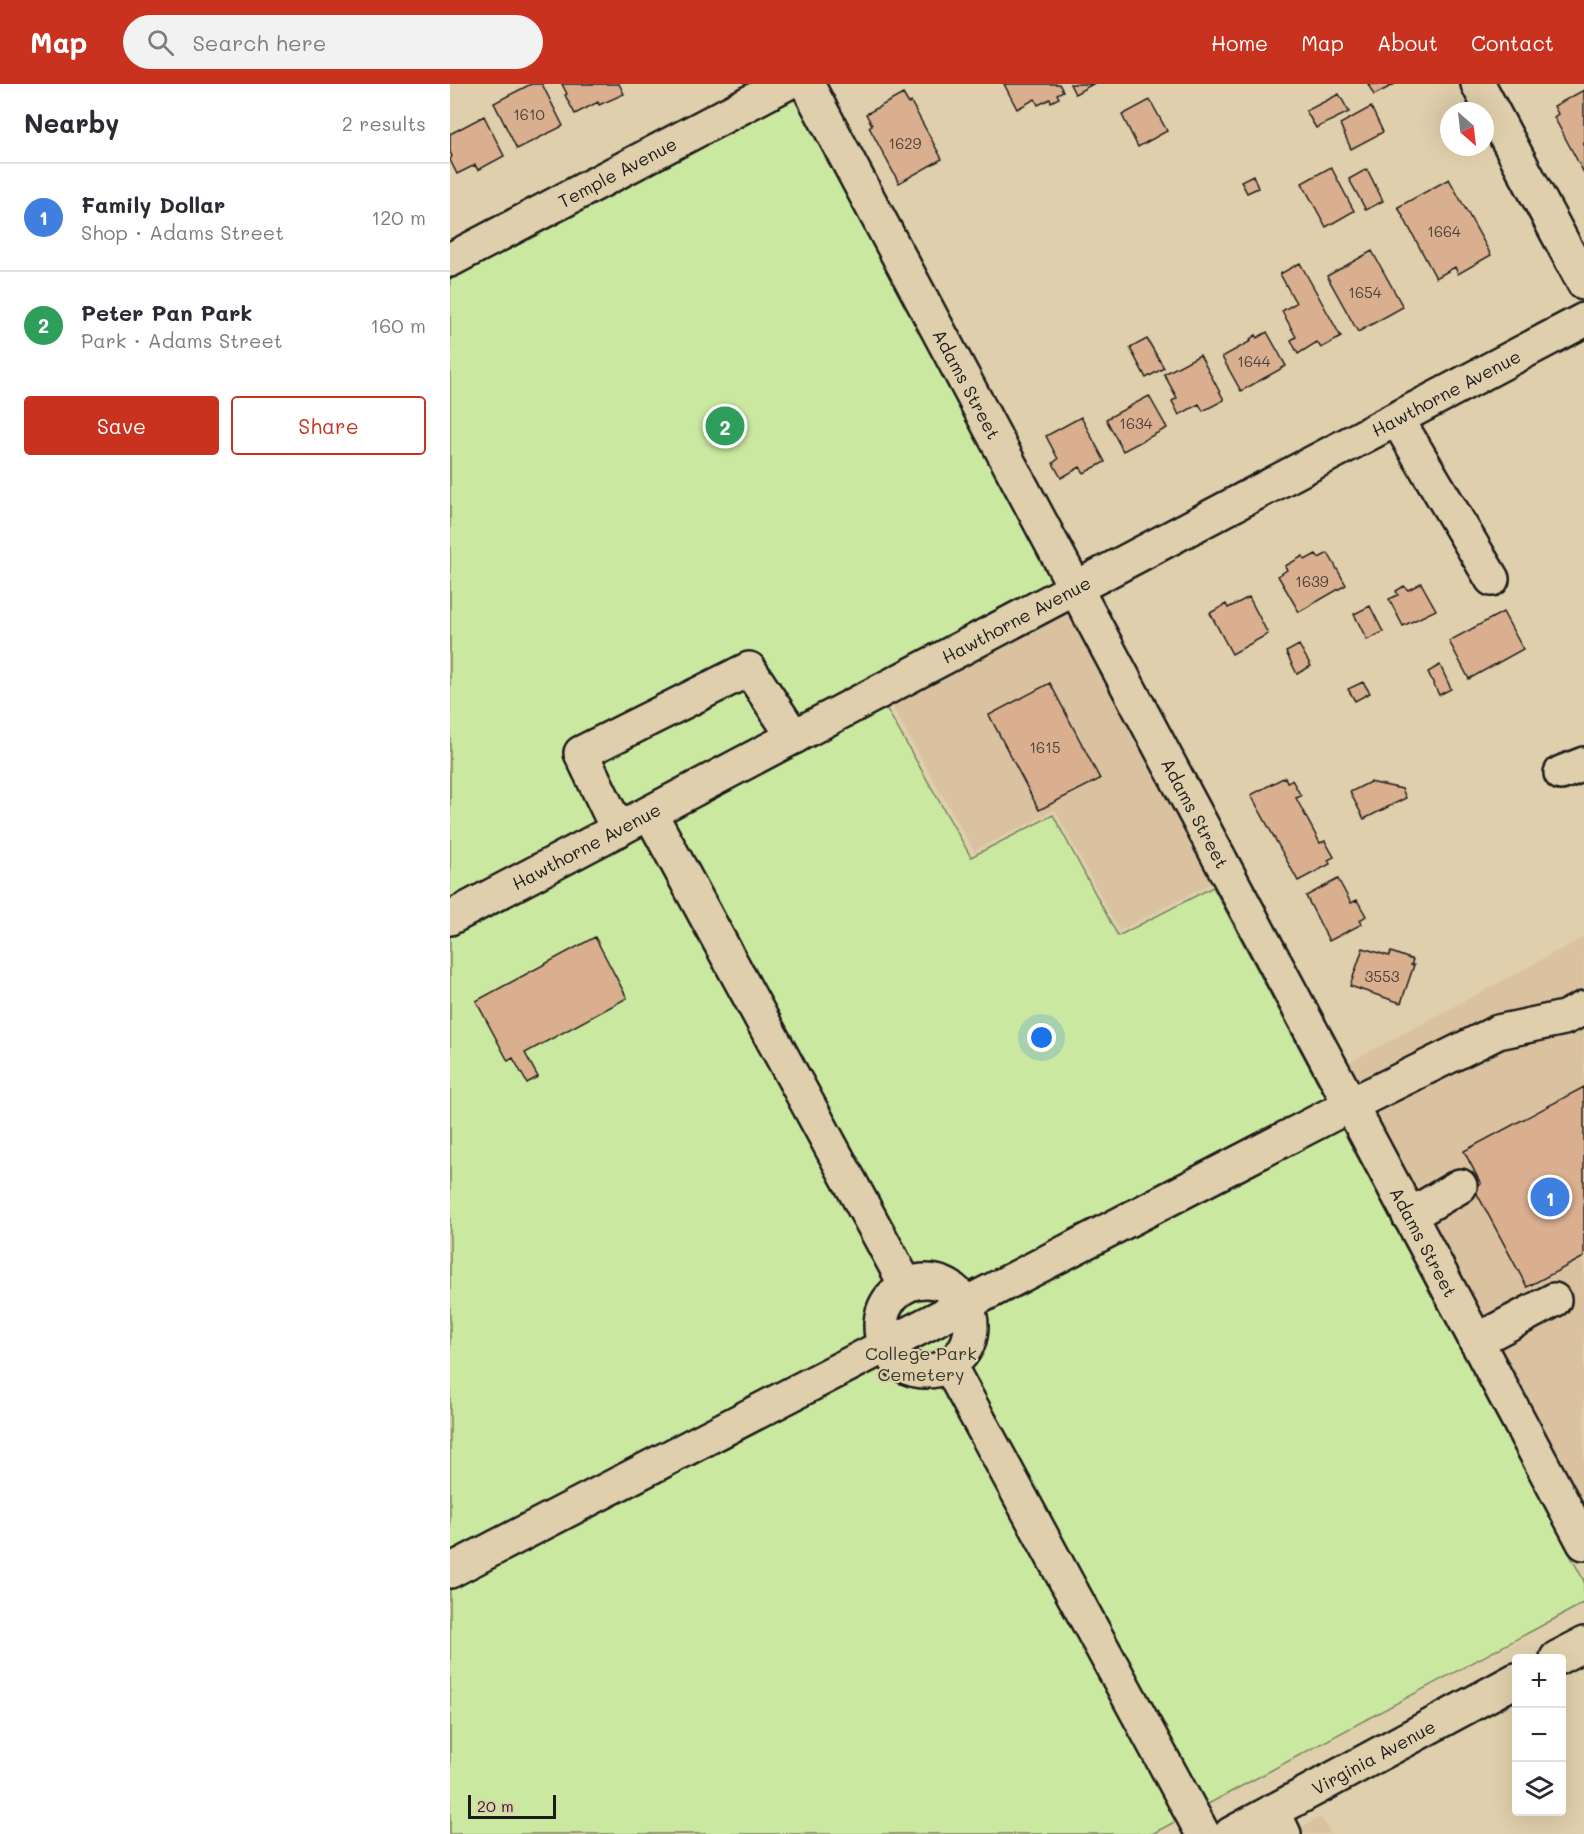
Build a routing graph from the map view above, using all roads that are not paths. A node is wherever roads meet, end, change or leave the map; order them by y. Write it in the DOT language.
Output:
graph roads {
  1 [pos="785,84"];
  2 [pos="807,84"];
  3 [pos="1478,84"];
  4 [pos="450,260"];
  5 [pos="1584,283"];
  6 [pos="1584,320"];
  7 [pos="1397,419"];
  8 [pos="1492,579"];
  9 [pos="1075,589"];
  10 [pos="794,737"];
  11 [pos="650,813"];
  12 [pos="618,830"];
  13 [pos="450,918"];
  14 [pos="1584,1008"];
  15 [pos="1350,1105"];
  16 [pos="1460,1186"];
  17 [pos="1409,1216"];
  18 [pos="906,1285"];
  19 [pos="1554,1300"];
  20 [pos="966,1304"];
  21 [pos="1476,1341"];
  22 [pos="885,1346"];
  23 [pos="949,1365"];
  24 [pos="1584,1543"];
  25 [pos="450,1571"];
  26 [pos="1584,1644"];
  27 [pos="1566,1654"];
  28 [pos="1512,1682"];
  29 [pos="1278,1823"];
  30 [pos="1203,1834"];
  31 [pos="1231,1834"];
  1 -- 4 [label="street, Temple Avenue"];
  2 -- 9 [label="street, Adams Street"];
  3 -- 5 [label="street"];
  6 -- 7 [label="street, Hawthorne Avenue"];
  7 -- 8 [label="street"];
  7 -- 9 [label="street, Hawthorne Avenue"];
  9 -- 10 [label="street, Hawthorne Avenue"];
  9 -- 15 [label="street, Adams Street"];
  10 -- 11 [label="street, Hawthorne Avenue"];
  10 -- 12 [label="street"];
  11 -- 12 [label="street, Hawthorne Avenue"];
  11 -- 18 [label="street"];
  12 -- 13 [label="street, Hawthorne Avenue"];
  14 -- 15 [label="street"];
  15 -- 17 [label="street, Adams Street"];
  15 -- 20 [label="street"];
  16 -- 17 [label="street"];
  17 -- 21 [label="street, Adams Street"];
  18 -- 20 [label="street"];
  18 -- 22 [label="street"];
  19 -- 21 [label="street"];
  20 -- 22 [label="street"];
  20 -- 23 [label="street"];
  21 -- 24 [label="street, Adams Street"];
  22 -- 23 [label="street"];
  22 -- 25 [label="street"];
  23 -- 30 [label="street"];
  26 -- 27 [label="street"];
  28 -- 29 [label="street, Virginia Avenue"];
  29 -- 31 [label="street, Virginia Avenue"];
}
